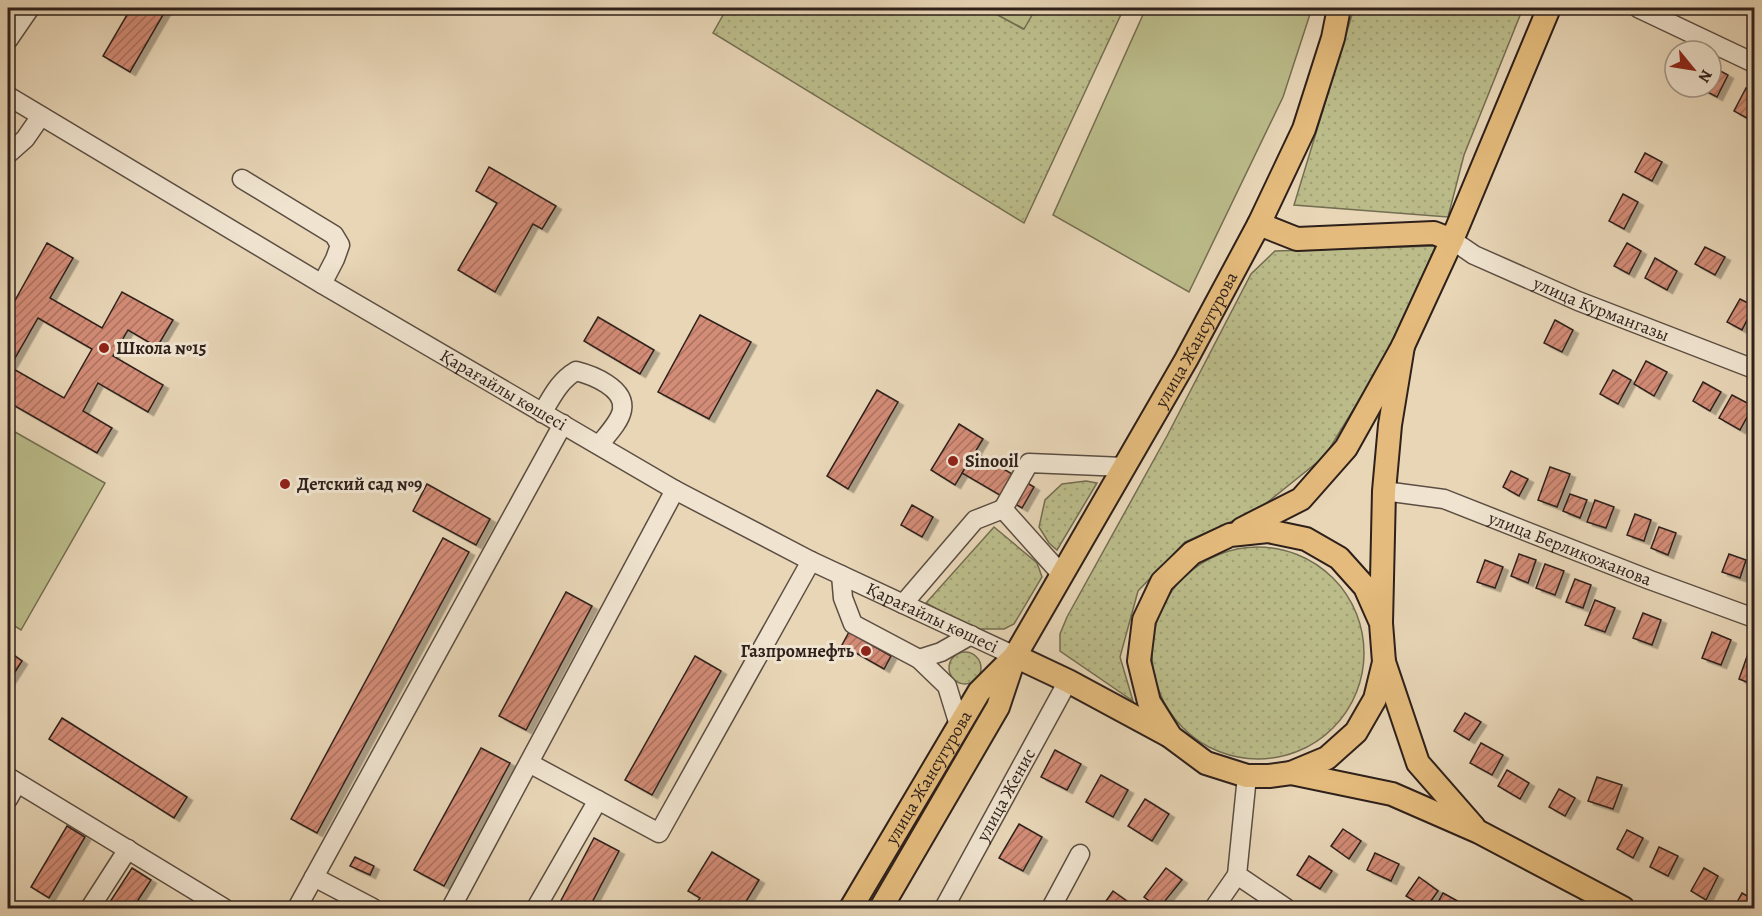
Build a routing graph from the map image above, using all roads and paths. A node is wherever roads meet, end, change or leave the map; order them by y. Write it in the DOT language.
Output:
graph roads {
  1 [pos="30,8"];
  2 [pos="1339,8"];
  3 [pos="1549,8"];
  4 [pos="1638,8"];
  5 [pos="8,40"];
  6 [pos="1755,63"];
  7 [pos="8,96"];
  8 [pos="41,116"];
  9 [pos="8,154"];
  10 [pos="242,179"];
  11 [pos="1259,224"];
  12 [pos="1452,240"];
  13 [pos="322,284"];
  14 [pos="1403,346"];
  15 [pos="1755,369"];
  16 [pos="542,413"];
  17 [pos="563,424"];
  18 [pos="599,446"];
  19 [pos="1124,467"];
  20 [pos="675,490"];
  21 [pos="1384,491"];
  22 [pos="1003,508"];
  23 [pos="1230,535"];
  24 [pos="811,561"];
  25 [pos="841,575"];
  26 [pos="1062,575"];
  27 [pos="903,604"];
  28 [pos="1755,618"];
  29 [pos="1381,623"];
  30 [pos="971,635"];
  31 [pos="1015,656"];
  32 [pos="919,659"];
  33 [pos="1384,662"];
  34 [pos="1068,681"];
  35 [pos="960,725"];
  36 [pos="1171,737"];
  37 [pos="529,763"];
  38 [pos="1291,773"];
  39 [pos="1247,776"];
  40 [pos="11,786"];
  41 [pos="598,800"];
  42 [pos="1479,832"];
  43 [pos="128,849"];
  44 [pos="1080,854"];
  45 [pos="1237,875"];
  46 [pos="314,877"];
  47 [pos="90,909"];
  48 [pos="224,909"];
  49 [pos="297,909"];
  50 [pos="373,909"];
  51 [pos="451,909"];
  52 [pos="536,909"];
  53 [pos="851,909"];
  54 [pos="881,909"];
  55 [pos="944,909"];
  56 [pos="1051,909"];
  57 [pos="1214,909"];
  58 [pos="1286,909"];
  59 [pos="1623,909"];
  1 -- 5 [label="street"];
  2 -- 11 [label="main road, улица Жансугурова"];
  3 -- 12 [label="main road"];
  4 -- 6 [label="street"];
  7 -- 8 [label="street, Қарағайлы көшесі"];
  8 -- 9 [label="street"];
  8 -- 13 [label="street, Қарағайлы көшесі"];
  10 -- 13 [label="street"];
  11 -- 12 [label="main road"];
  11 -- 19 [label="main road, улица Жансугурова"];
  12 -- 14 [label="main road"];
  12 -- 15 [label="street, улица Курмангазы"];
  13 -- 16 [label="street, Қарағайлы көшесі"];
  14 -- 21 [label="main road"];
  14 -- 23 [label="main road"];
  16 -- 17 [label="street, Қарағайлы көшесі"];
  16 -- 18 [label="street"];
  17 -- 18 [label="street, Қарағайлы көшесі"];
  17 -- 46 [label="street"];
  18 -- 20 [label="street, Қарағайлы көшесі"];
  19 -- 22 [label="street"];
  19 -- 26 [label="main road, улица Жансугурова"];
  20 -- 24 [label="street, Қарағайлы көшесі"];
  20 -- 37 [label="street"];
  21 -- 28 [label="street, улица Берликожанова"];
  21 -- 29 [label="main road"];
  22 -- 26 [label="street"];
  22 -- 27 [label="street"];
  23 -- 29 [label="main road"];
  23 -- 36 [label="main road"];
  24 -- 25 [label="street, Қарағайлы көшесі"];
  24 -- 41 [label="street"];
  25 -- 27 [label="street, Қарағайлы көшесі"];
  25 -- 32 [label="street"];
  26 -- 31 [label="main road, улица Жансугурова"];
  27 -- 30 [label="street, Қарағайлы көшесі"];
  29 -- 33 [label="main road"];
  30 -- 31 [label="street, Қарағайлы көшесі"];
  30 -- 32 [label="street"];
  31 -- 34 [label="main road"];
  31 -- 35 [label="main road, улица Жансугурова"];
  31 -- 54 [label="main road, улица Жансугурова"];
  32 -- 35 [label="street"];
  33 -- 38 [label="main road"];
  33 -- 42 [label="main road"];
  34 -- 36 [label="main road"];
  34 -- 55 [label="street, улица Женис"];
  35 -- 53 [label="main road, улица Жансугурова"];
  36 -- 39 [label="main road"];
  37 -- 41 [label="street"];
  37 -- 51 [label="street"];
  38 -- 39 [label="main road"];
  38 -- 42 [label="main road"];
  39 -- 45 [label="street"];
  40 -- 43 [label="street"];
  41 -- 52 [label="street"];
  42 -- 59 [label="main road"];
  43 -- 47 [label="street"];
  43 -- 48 [label="street"];
  44 -- 56 [label="street"];
  45 -- 57 [label="street"];
  45 -- 58 [label="street"];
  46 -- 49 [label="street"];
  46 -- 50 [label="street"];
}
